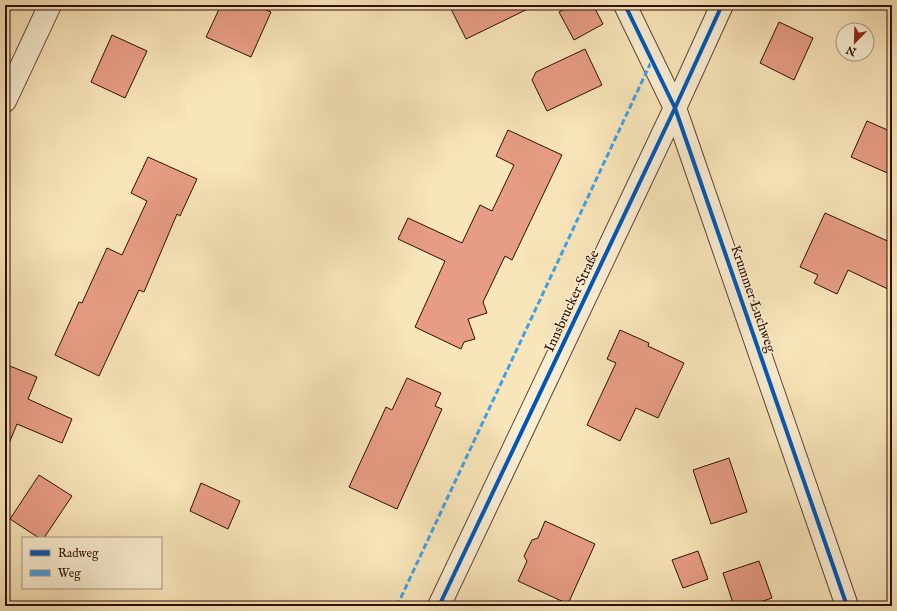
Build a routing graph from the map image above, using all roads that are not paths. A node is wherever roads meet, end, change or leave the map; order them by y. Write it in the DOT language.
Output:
graph roads {
  1 [pos="50,5"];
  2 [pos="625,5"];
  3 [pos="722,5"];
  4 [pos="5,101"];
  5 [pos="675,108"];
  6 [pos="439,606"];
  7 [pos="847,606"];
  1 -- 4 [label="street"];
  2 -- 5 [label="street, Krummer Luchweg"];
  3 -- 5 [label="street, Innsbrucker Straße"];
  5 -- 6 [label="street, Innsbrucker Straße"];
  5 -- 7 [label="street, Krummer Luchweg"];
}
